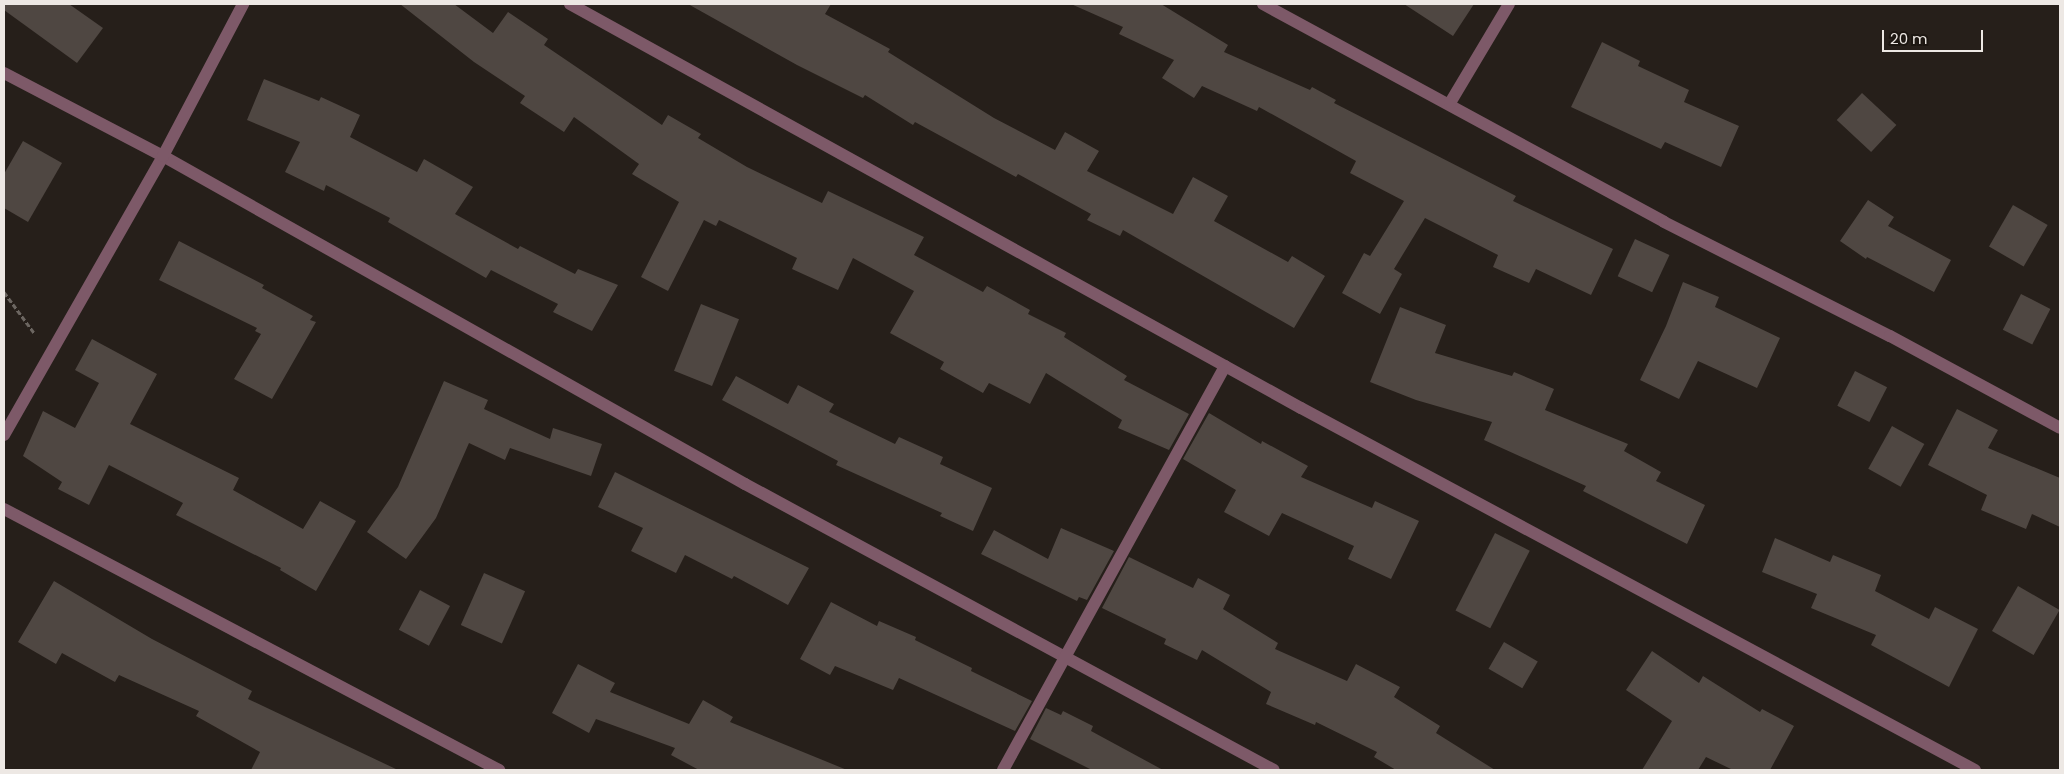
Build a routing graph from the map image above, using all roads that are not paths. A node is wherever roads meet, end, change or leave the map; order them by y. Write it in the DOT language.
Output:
graph roads {
  1 [pos="243,4"];
  2 [pos="570,4"];
  3 [pos="1263,4"];
  4 [pos="1509,4"];
  5 [pos="4,73"];
  6 [pos="1450,103"];
  7 [pos="163,156"];
  8 [pos="1225,366"];
  9 [pos="2060,428"];
  10 [pos="4,435"];
  11 [pos="4,509"];
  12 [pos="1064,656"];
  13 [pos="499,770"];
  14 [pos="1003,770"];
  15 [pos="1274,770"];
  16 [pos="1975,770"];
  1 -- 7 [label="street"];
  2 -- 8 [label="street"];
  3 -- 6 [label="street"];
  4 -- 6 [label="street"];
  5 -- 7 [label="street"];
  6 -- 9 [label="street"];
  7 -- 10 [label="street"];
  7 -- 12 [label="street"];
  8 -- 12 [label="street"];
  8 -- 16 [label="street"];
  11 -- 13 [label="street"];
  12 -- 14 [label="street"];
  12 -- 15 [label="street"];
}
